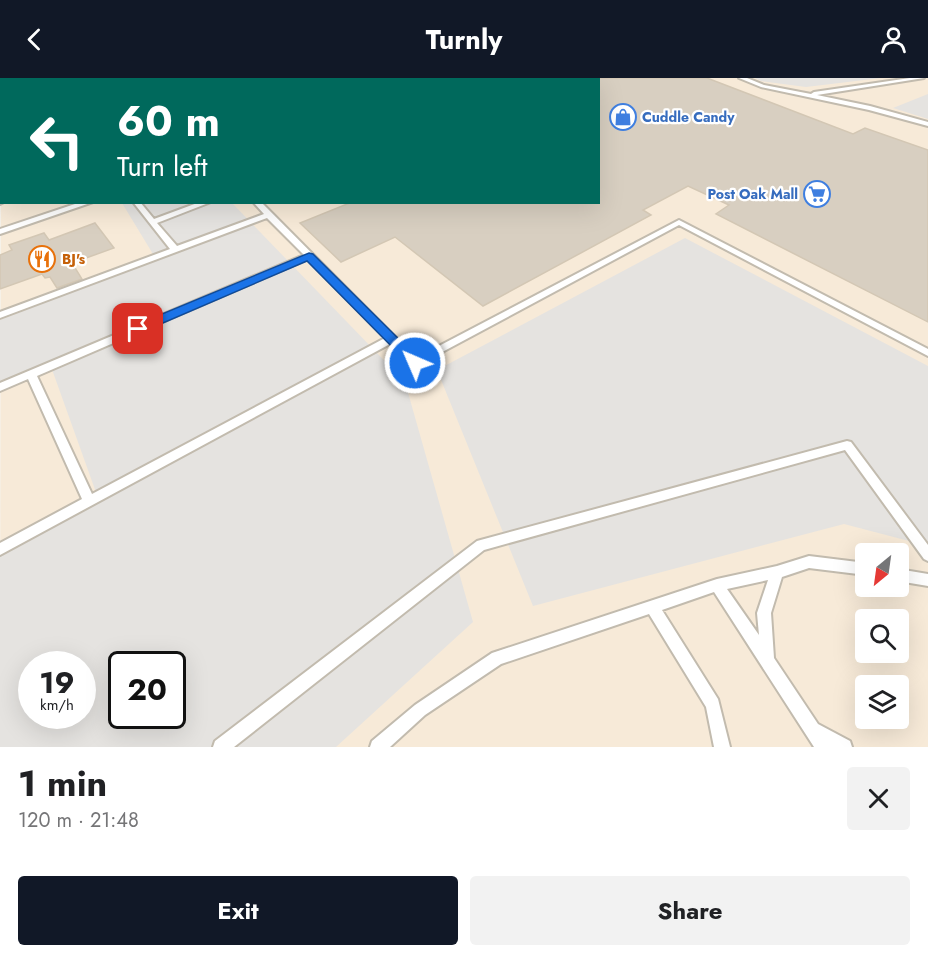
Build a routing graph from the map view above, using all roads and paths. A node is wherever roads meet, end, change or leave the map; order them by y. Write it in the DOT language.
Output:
graph roads {
  1 [pos="742,78"];
  2 [pos="921,78"];
  3 [pos="807,95"];
  4 [pos="928,124"];
  5 [pos="84,204"];
  6 [pos="138,204"];
  7 [pos="202,204"];
  8 [pos="258,204"];
  9 [pos="268,215"];
  10 [pos="152,222"];
  11 [pos="0,232"];
  12 [pos="175,249"];
  13 [pos="309,256"];
  14 [pos="0,315"];
  15 [pos="391,339"];
  16 [pos="928,353"];
  17 [pos="30,375"];
  18 [pos="0,387"];
  19 [pos="89,501"];
  20 [pos="0,549"];
  21 [pos="928,555"];
  22 [pos="855,568"];
  23 [pos="777,572"];
  24 [pos="909,577"];
  25 [pos="928,580"];
  26 [pos="717,585"];
  27 [pos="652,607"];
  28 [pos="767,658"];
  29 [pos="813,729"];
  30 [pos="221,747"];
  31 [pos="378,747"];
  32 [pos="722,747"];
  33 [pos="823,747"];
  34 [pos="844,747"];
  1 -- 3 [label="lane"];
  2 -- 3 [label="lane"];
  3 -- 4 [label="lane"];
  5 -- 11 [label="lane"];
  6 -- 10 [label="lane"];
  7 -- 10 [label="lane"];
  8 -- 9 [label="lane"];
  9 -- 12 [label="lane"];
  9 -- 13 [label="lane"];
  10 -- 12 [label="lane"];
  12 -- 14 [label="lane"];
  13 -- 15 [label="lane"];
  13 -- 17 [label="lane"];
  15 -- 16 [label="lane"];
  15 -- 19 [label="lane"];
  17 -- 18 [label="lane"];
  17 -- 19 [label="lane"];
  19 -- 20 [label="lane"];
  21 -- 30 [label="lane"];
  22 -- 23 [label="lane"];
  23 -- 26 [label="lane"];
  23 -- 28 [label="lane"];
  24 -- 25 [label="lane"];
  26 -- 27 [label="lane"];
  26 -- 28 [label="lane"];
  27 -- 31 [label="lane"];
  27 -- 32 [label="lane"];
  28 -- 29 [label="lane"];
  29 -- 33 [label="lane"];
  29 -- 34 [label="lane"];
}
